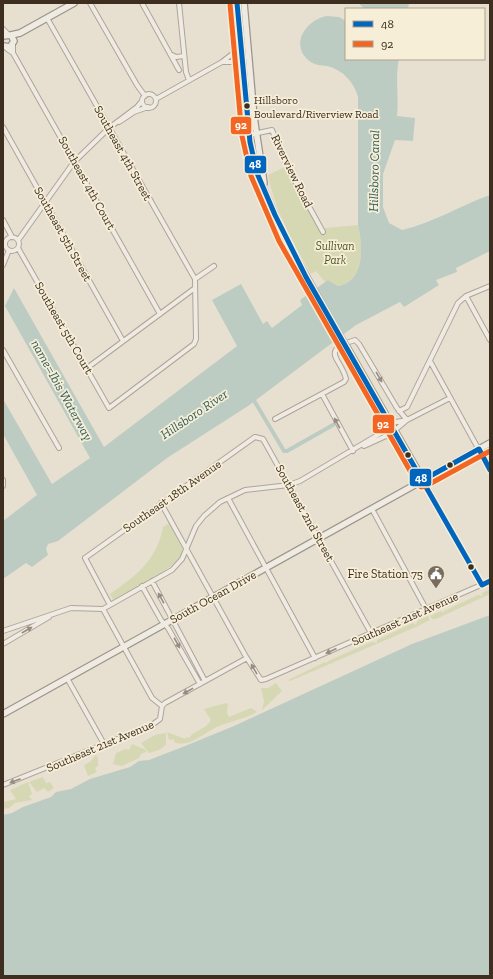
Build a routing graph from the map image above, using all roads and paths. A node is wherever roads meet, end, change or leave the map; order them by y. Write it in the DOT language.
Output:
graph roads {
  1 [pos="74,3"];
  2 [pos="90,3"];
  3 [pos="142,3"];
  4 [pos="179,3"];
  5 [pos="237,3"];
  6 [pos="244,3"];
  7 [pos="48,18"];
  8 [pos="239,27"];
  9 [pos="3,29"];
  10 [pos="20,34"];
  11 [pos="8,36"];
  12 [pos="14,43"];
  13 [pos="248,46"];
  14 [pos="4,47"];
  15 [pos="241,52"];
  16 [pos="13,53"];
  17 [pos="171,54"];
  18 [pos="184,56"];
  19 [pos="222,62"];
  20 [pos="242,65"];
  21 [pos="179,70"];
  22 [pos="189,80"];
  23 [pos="251,83"];
  24 [pos="145,96"];
  25 [pos="156,99"];
  26 [pos="142,101"];
  27 [pos="148,107"];
  28 [pos="3,127"];
  29 [pos="109,128"];
  30 [pos="256,134"];
  31 [pos="249,135"];
  32 [pos="74,162"];
  33 [pos="264,187"];
  34 [pos="45,202"];
  35 [pos="3,220"];
  36 [pos="323,232"];
  37 [pos="12,237"];
  38 [pos="19,239"];
  39 [pos="4,242"];
  40 [pos="18,248"];
  41 [pos="9,250"];
  42 [pos="3,265"];
  43 [pos="214,266"];
  44 [pos="194,279"];
  45 [pos="490,286"];
  46 [pos="196,288"];
  47 [pos="466,296"];
  48 [pos="160,314"];
  49 [pos="490,340"];
  50 [pos="124,341"];
  51 [pos="3,350"];
  52 [pos="430,361"];
  53 [pos="87,368"];
  54 [pos="322,394"];
  55 [pos="450,398"];
  56 [pos="109,408"];
  57 [pos="399,411"];
  58 [pos="275,419"];
  59 [pos="387,420"];
  60 [pos="407,420"];
  61 [pos="394,431"];
  62 [pos="259,437"];
  63 [pos="398,437"];
  64 [pos="490,443"];
  65 [pos="59,448"];
  66 [pos="479,449"];
  67 [pos="353,451"];
  68 [pos="490,470"];
  69 [pos="423,480"];
  70 [pos="289,485"];
  71 [pos="228,498"];
  72 [pos="161,503"];
  73 [pos="372,509"];
  74 [pos="319,538"];
  75 [pos="186,550"];
  76 [pos="266,567"];
  77 [pos="152,581"];
  78 [pos="490,581"];
  79 [pos="482,585"];
  80 [pos="142,586"];
  81 [pos="213,597"];
  82 [pos="110,605"];
  83 [pos="103,609"];
  84 [pos="426,609"];
  85 [pos="51,615"];
  86 [pos="172,620"];
  87 [pos="164,624"];
  88 [pos="3,631"];
  89 [pos="372,633"];
  90 [pos="3,644"];
  91 [pos="123,647"];
  92 [pos="247,658"];
  93 [pos="315,658"];
  94 [pos="67,678"];
  95 [pos="205,681"];
  96 [pos="200,684"];
  97 [pos="162,706"];
  98 [pos="3,714"];
  99 [pos="104,744"];
  100 [pos="3,785"];
  1 -- 7 [label="main road"];
  2 -- 24 [label="street"];
  3 -- 17 [label="street"];
  4 -- 18 [label="street"];
  5 -- 8 [label="main road"];
  6 -- 13 [label="main road"];
  7 -- 10 [label="main road"];
  7 -- 29 [label="street, Southeast 4th Street"];
  8 -- 13 [label="main road"];
  8 -- 15 [label="main road"];
  9 -- 11 [label="street"];
  10 -- 11 [label="main road"];
  10 -- 12 [label="main road"];
  11 -- 12 [label="main road"];
  12 -- 14 [label="main road"];
  12 -- 16 [label="street, Southeast 4th Court"];
  13 -- 23 [label="main road"];
  14 -- 16 [label="street, Southeast 4th Court"];
  15 -- 19 [label="street"];
  15 -- 20 [label="main road"];
  15 -- 23 [label="main road"];
  16 -- 32 [label="street, Southeast 4th Court"];
  17 -- 18 [label="street"];
  17 -- 21 [label="street"];
  18 -- 22 [label="street"];
  19 -- 20 [label="street"];
  19 -- 22 [label="street"];
  20 -- 31 [label="main road"];
  22 -- 25 [label="street"];
  23 -- 30 [label="main road"];
  24 -- 25 [label="street"];
  24 -- 26 [label="street"];
  25 -- 27 [label="street"];
  26 -- 27 [label="street"];
  26 -- 29 [label="street"];
  27 -- 29 [label="street"];
  28 -- 34 [label="street, Southeast 5th Street"];
  29 -- 32 [label="street"];
  29 -- 44 [label="street, Southeast 4th Street"];
  30 -- 31 [label="street, Riverview Road"];
  30 -- 33 [label="main road"];
  30 -- 36 [label="street, Riverview Road"];
  31 -- 33 [label="main road"];
  32 -- 34 [label="street"];
  32 -- 48 [label="street, Southeast 4th Court"];
  33 -- 59 [label="main road, bridge"];
  34 -- 38 [label="street"];
  34 -- 50 [label="street, Southeast 5th Street"];
  35 -- 37 [label="street"];
  37 -- 38 [label="street"];
  37 -- 39 [label="street"];
  38 -- 40 [label="street"];
  39 -- 41 [label="street"];
  40 -- 41 [label="street"];
  40 -- 53 [label="street, Southeast 5th Court"];
  41 -- 42 [label="street"];
  43 -- 44 [label="street"];
  44 -- 46 [label="street, Southeast 4th Street"];
  45 -- 47 [label="street"];
  46 -- 48 [label="street"];
  46 -- 56 [label="street, Southeast 4th Street"];
  47 -- 49 [label="street"];
  47 -- 52 [label="street"];
  48 -- 50 [label="street"];
  50 -- 53 [label="street"];
  51 -- 65 [label="street"];
  52 -- 55 [label="street"];
  52 -- 57 [label="street"];
  53 -- 56 [label="street, Southeast 5th Court"];
  54 -- 57 [label="street, one-way"];
  54 -- 58 [label="street"];
  67 -- 54 [label="street, one-way"];
  55 -- 60 [label="street"];
  55 -- 66 [label="street"];
  57 -- 60 [label="street"];
  59 -- 60 [label="street"];
  59 -- 61 [label="main road"];
  59 -- 67 [label="street"];
  60 -- 61 [label="street"];
  61 -- 63 [label="main road"];
  62 -- 70 [label="street, Southeast 2nd Street"];
  62 -- 72 [label="street, Southeast 18th Avenue"];
  63 -- 67 [label="street"];
  63 -- 69 [label="main road"];
  64 -- 66 [label="main road, South Ocean Drive"];
  66 -- 68 [label="street"];
  66 -- 69 [label="main road, South Ocean Drive"];
  67 -- 70 [label="street"];
  69 -- 73 [label="main road, South Ocean Drive"];
  69 -- 79 [label="street"];
  70 -- 71 [label="street"];
  70 -- 74 [label="street, Southeast 2nd Street"];
  71 -- 75 [label="street"];
  71 -- 76 [label="street"];
  72 -- 75 [label="street"];
  72 -- 82 [label="street, Southeast 18th Avenue"];
  73 -- 74 [label="main road, South Ocean Drive"];
  73 -- 84 [label="street"];
  74 -- 76 [label="main road, South Ocean Drive"];
  74 -- 89 [label="street, Southeast 2nd Street"];
  75 -- 77 [label="street"];
  75 -- 81 [label="street"];
  76 -- 81 [label="main road, South Ocean Drive"];
  76 -- 93 [label="street"];
  77 -- 80 [label="street"];
  86 -- 77 [label="street, one-way"];
  78 -- 79 [label="street, Southeast 21st Avenue"];
  79 -- 84 [label="street, Southeast 21st Avenue"];
  80 -- 82 [label="street"];
  80 -- 87 [label="street"];
  81 -- 86 [label="main road, South Ocean Drive"];
  81 -- 92 [label="street"];
  82 -- 83 [label="street"];
  83 -- 85 [label="street"];
  83 -- 91 [label="street"];
  84 -- 89 [label="street, Southeast 21st Avenue"];
  85 -- 88 [label="street"];
  90 -- 85 [label="street, one-way"];
  86 -- 87 [label="main road, South Ocean Drive"];
  86 -- 95 [label="street"];
  87 -- 91 [label="main road, South Ocean Drive"];
  87 -- 96 [label="street, one-way"];
  89 -- 93 [label="street, Southeast 21st Avenue, one-way"];
  91 -- 94 [label="main road, South Ocean Drive"];
  91 -- 97 [label="street"];
  93 -- 92 [label="street, Southeast 21st Avenue, one-way"];
  92 -- 95 [label="street, Southeast 21st Avenue"];
  94 -- 98 [label="main road, South Ocean Drive"];
  94 -- 99 [label="street"];
  95 -- 96 [label="street, Southeast 21st Avenue"];
  96 -- 97 [label="street, Southeast 21st Avenue, one-way"];
  97 -- 99 [label="street, Southeast 21st Avenue"];
  99 -- 100 [label="street, Southeast 21st Avenue, one-way"];
}
